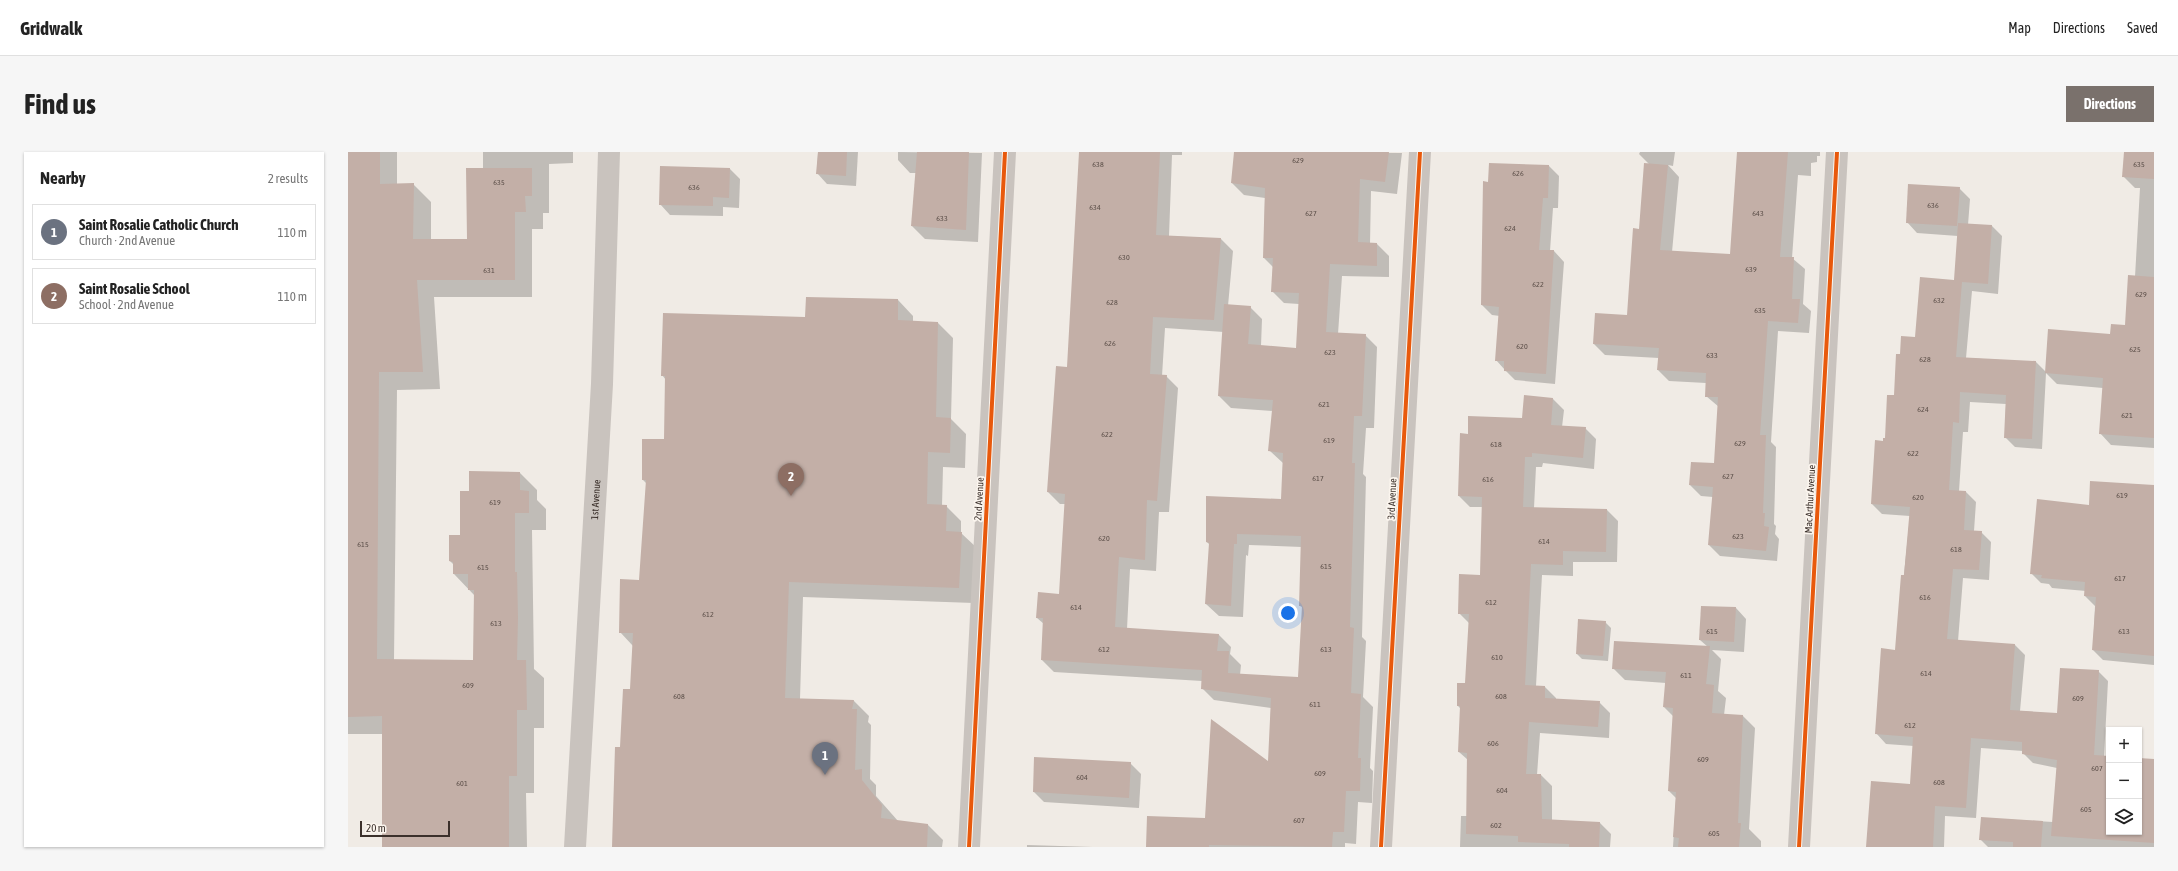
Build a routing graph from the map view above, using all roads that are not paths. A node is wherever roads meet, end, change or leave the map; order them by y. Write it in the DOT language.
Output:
graph roads {
  1 [pos="609,152"];
  2 [pos="1005,152"];
  3 [pos="1420,152"];
  4 [pos="1837,152"];
  5 [pos="575,847"];
  6 [pos="969,847"];
  7 [pos="1381,847"];
  8 [pos="1799,847"];
  1 -- 5 [label="street, 1st Avenue"];
  2 -- 6 [label="street, 2nd Avenue"];
  3 -- 7 [label="street, 3rd Avenue"];
  4 -- 8 [label="street, Mac Arthur Avenue"];
}
